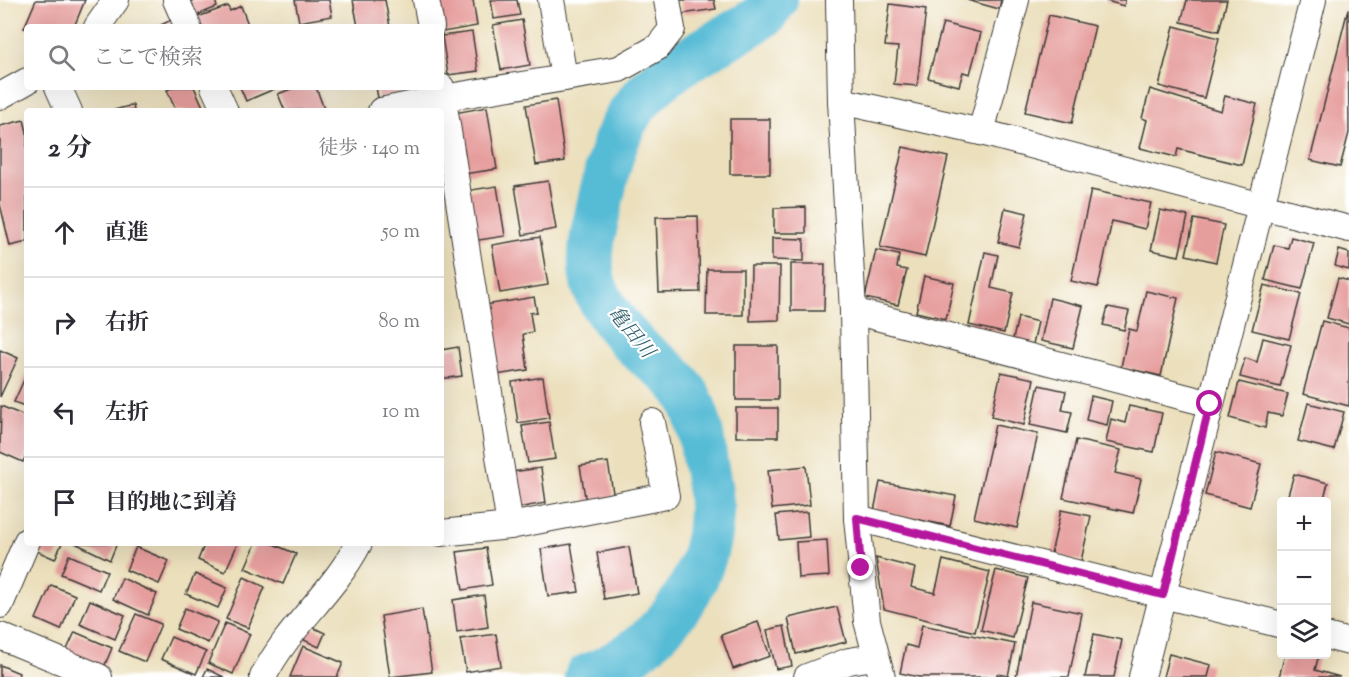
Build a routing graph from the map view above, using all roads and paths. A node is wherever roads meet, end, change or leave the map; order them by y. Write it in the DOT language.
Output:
graph roads {
  1 [pos="117,0"];
  2 [pos="176,0"];
  3 [pos="426,0"];
  4 [pos="551,0"];
  5 [pos="667,0"];
  6 [pos="839,0"];
  7 [pos="1016,0"];
  8 [pos="1313,0"];
  9 [pos="99,24"];
  10 [pos="187,24"];
  11 [pos="430,24"];
  12 [pos="564,78"];
  13 [pos="24,83"];
  14 [pos="59,90"];
  15 [pos="215,90"];
  16 [pos="442,92"];
  17 [pos="0,96"];
  18 [pos="841,101"];
  19 [pos="68,108"];
  20 [pos="224,108"];
  21 [pos="391,108"];
  22 [pos="981,132"];
  23 [pos="1260,206"];
  24 [pos="1349,229"];
  25 [pos="853,311"];
  26 [pos="1210,404"];
  27 [pos="652,422"];
  28 [pos="857,518"];
  29 [pos="510,526"];
  30 [pos="444,533"];
  31 [pos="25,546"];
  32 [pos="357,546"];
  33 [pos="1163,595"];
  34 [pos="0,605"];
  35 [pos="1277,624"];
  36 [pos="0,636"];
  37 [pos="1331,637"];
  38 [pos="1349,642"];
  39 [pos="878,667"];
  40 [pos="99,677"];
  41 [pos="263,677"];
  42 [pos="807,677"];
  43 [pos="1142,677"];
  1 -- 9 [label="street"];
  2 -- 10 [label="street"];
  3 -- 11 [label="street"];
  4 -- 12 [label="street"];
  5 -- 12 [label="street"];
  6 -- 18 [label="street"];
  7 -- 22 [label="street"];
  8 -- 23 [label="street"];
  12 -- 16 [label="street"];
  13 -- 17 [label="street"];
  14 -- 19 [label="street"];
  15 -- 20 [label="street"];
  16 -- 21 [label="street"];
  16 -- 29 [label="street"];
  18 -- 22 [label="street"];
  18 -- 25 [label="street"];
  22 -- 23 [label="street"];
  23 -- 24 [label="street"];
  23 -- 26 [label="street"];
  25 -- 26 [label="street"];
  25 -- 28 [label="street"];
  26 -- 33 [label="street"];
  27 -- 29 [label="street"];
  28 -- 33 [label="street"];
  28 -- 39 [label="street"];
  29 -- 30 [label="street"];
  31 -- 34 [label="street"];
  32 -- 41 [label="street"];
  33 -- 35 [label="street"];
  33 -- 43 [label="street"];
  36 -- 40 [label="street"];
  37 -- 38 [label="street"];
  39 -- 42 [label="street"];
}
